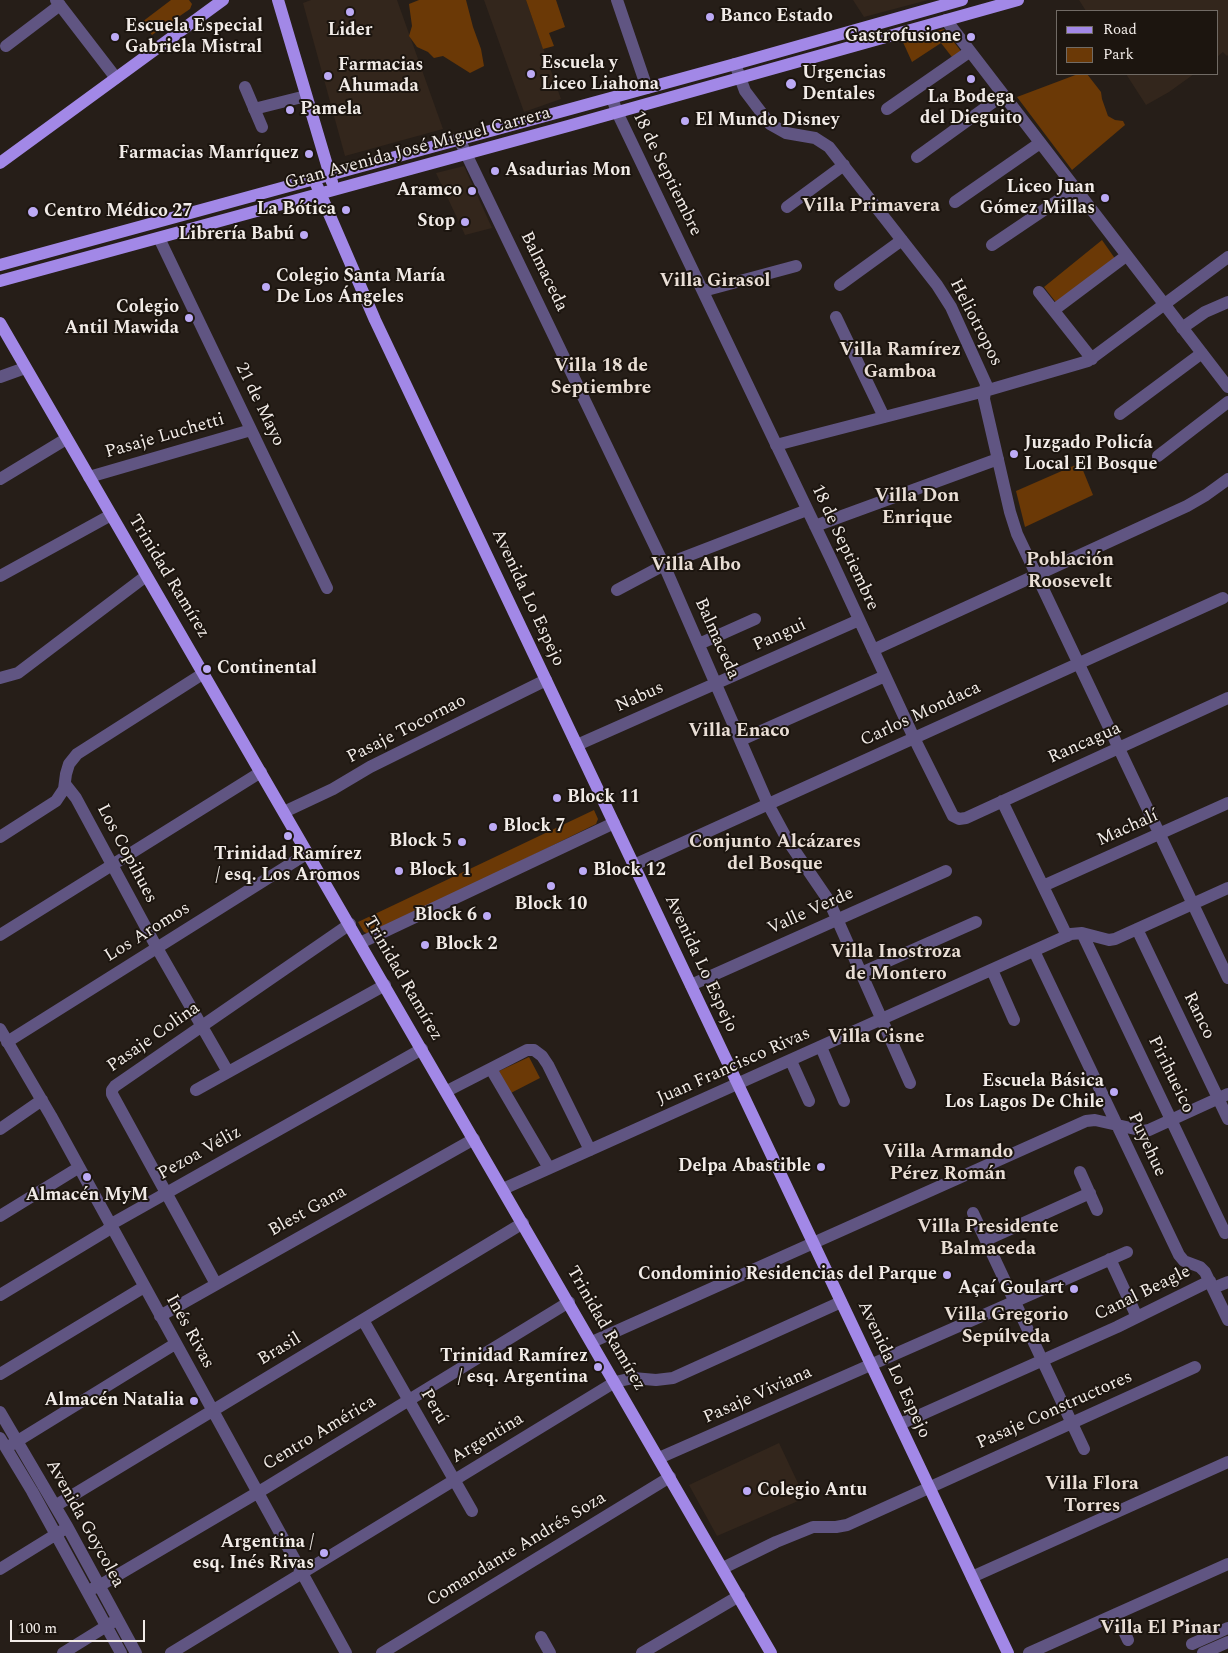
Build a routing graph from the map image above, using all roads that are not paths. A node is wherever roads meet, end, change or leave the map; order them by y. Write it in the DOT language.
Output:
graph roads {
  1 [pos="223,0"];
  2 [pos="278,0"];
  3 [pos="617,0"];
  4 [pos="1018,0"];
  5 [pos="958,1"];
  6 [pos="58,2"];
  7 [pos="946,20"];
  8 [pos="6,46"];
  9 [pos="969,52"];
  10 [pos="735,64"];
  11 [pos="116,78"];
  12 [pos="740,78"];
  13 [pos="245,87"];
  14 [pos="647,88"];
  15 [pos="1003,95"];
  16 [pos="306,96"];
  17 [pos="612,98"];
  18 [pos="254,109"];
  19 [pos="887,109"];
  20 [pos="617,112"];
  21 [pos="262,127"];
  22 [pos="459,139"];
  23 [pos="1040,143"];
  24 [pos="466,153"];
  25 [pos="917,157"];
  26 [pos="0,163"];
  27 [pos="844,165"];
  28 [pos="330,175"];
  29 [pos="314,179"];
  30 [pos="335,189"];
  31 [pos="1075,189"];
  32 [pos="320,194"];
  33 [pos="955,202"];
  34 [pos="787,207"];
  35 [pos="159,238"];
  36 [pos="902,240"];
  37 [pos="992,245"];
  38 [pos="1126,256"];
  39 [pos="1228,257"];
  40 [pos="0,265"];
  41 [pos="796,266"];
  42 [pos="0,281"];
  43 [pos="840,285"];
  44 [pos="703,291"];
  45 [pos="1039,292"];
  46 [pos="1228,302"];
  47 [pos="1164,305"];
  48 [pos="1054,310"];
  49 [pos="836,317"];
  50 [pos="0,323"];
  51 [pos="1182,328"];
  52 [pos="1202,353"];
  53 [pos="1092,359"];
  54 [pos="26,368"];
  55 [pos="0,377"];
  56 [pos="1228,387"];
  57 [pos="985,391"];
  58 [pos="1228,402"];
  59 [pos="1120,414"];
  60 [pos="884,417"];
  61 [pos="252,430"];
  62 [pos="66,439"];
  63 [pos="776,445"];
  64 [pos="1158,456"];
  65 [pos="998,459"];
  66 [pos="89,477"];
  67 [pos="0,479"];
  68 [pos="1228,479"];
  69 [pos="807,510"];
  70 [pos="111,515"];
  71 [pos="815,526"];
  72 [pos="664,565"];
  73 [pos="1036,575"];
  74 [pos="0,576"];
  75 [pos="146,576"];
  76 [pos="328,588"];
  77 [pos="617,590"];
  78 [pos="1223,598"];
  79 [pos="755,619"];
  80 [pos="859,620"];
  81 [pos="699,644"];
  82 [pos="873,650"];
  83 [pos="1077,663"];
  84 [pos="204,673"];
  85 [pos="885,676"];
  86 [pos="0,678"];
  87 [pos="546,680"];
  88 [pos="716,684"];
  89 [pos="1228,698"];
  90 [pos="914,738"];
  91 [pos="741,740"];
  92 [pos="577,745"];
  93 [pos="1118,748"];
  94 [pos="261,772"];
  95 [pos="65,784"];
  96 [pos="1002,801"];
  97 [pos="1228,803"];
  98 [pos="768,804"];
  99 [pos="284,812"];
  100 [pos="956,818"];
  101 [pos="614,823"];
  102 [pos="1159,834"];
  103 [pos="0,837"];
  104 [pos="308,853"];
  105 [pos="112,864"];
  106 [pos="634,865"];
  107 [pos="946,871"];
  108 [pos="1043,886"];
  109 [pos="1228,888"];
  110 [pos="1192,904"];
  111 [pos="837,919"];
  112 [pos="976,922"];
  113 [pos="350,924"];
  114 [pos="1137,929"];
  115 [pos="1082,933"];
  116 [pos="0,935"];
  117 [pos="1067,936"];
  118 [pos="360,943"];
  119 [pos="157,948"];
  120 [pos="1034,951"];
  121 [pos="992,970"];
  122 [pos="861,973"];
  123 [pos="1228,978"];
  124 [pos="385,985"];
  125 [pos="691,985"];
  126 [pos="881,1020"];
  127 [pos="1014,1020"];
  128 [pos="202,1026"];
  129 [pos="0,1029"];
  130 [pos="7,1042"];
  131 [pos="821,1047"];
  132 [pos="422,1049"];
  133 [pos="791,1061"];
  134 [pos="491,1069"];
  135 [pos="228,1072"];
  136 [pos="910,1082"];
  137 [pos="738,1084"];
  138 [pos="196,1090"];
  139 [pos="446,1091"];
  140 [pos="1223,1096"];
  141 [pos="42,1100"];
  142 [pos="809,1101"];
  143 [pos="844,1101"];
  144 [pos="1228,1119"];
  145 [pos="1172,1120"];
  146 [pos="1117,1125"];
  147 [pos="0,1129"];
  148 [pos="474,1139"];
  149 [pos="590,1150"];
  150 [pos="78,1168"];
  151 [pos="549,1168"];
  152 [pos="1080,1172"];
  153 [pos="503,1189"];
  154 [pos="166,1193"];
  155 [pos="1090,1193"];
  156 [pos="1098,1210"];
  157 [pos="973,1213"];
  158 [pos="0,1216"];
  159 [pos="523,1223"];
  160 [pos="110,1226"];
  161 [pos="1225,1233"];
  162 [pos="986,1240"];
  163 [pos="813,1243"];
  164 [pos="1127,1252"];
  165 [pos="1110,1259"];
  166 [pos="1228,1282"];
  167 [pos="216,1284"];
  168 [pos="1212,1285"];
  169 [pos="144,1287"];
  170 [pos="0,1295"];
  171 [pos="1015,1301"];
  172 [pos="569,1302"];
  173 [pos="841,1302"];
  174 [pos="160,1316"];
  175 [pos="1137,1317"];
  176 [pos="363,1320"];
  177 [pos="1228,1320"];
  178 [pos="592,1342"];
  179 [pos="175,1344"];
  180 [pos="1042,1360"];
  181 [pos="871,1365"];
  182 [pos="1195,1367"];
  183 [pos="0,1374"];
  184 [pos="615,1382"];
  185 [pos="409,1400"];
  186 [pos="212,1411"];
  187 [pos="0,1412"];
  188 [pos="1072,1422"];
  189 [pos="900,1424"];
  190 [pos="8,1443"];
  191 [pos="1084,1449"];
  192 [pos="659,1458"];
  193 [pos="1228,1462"];
  194 [pos="670,1477"];
  195 [pos="454,1480"];
  196 [pos="929,1487"];
  197 [pos="257,1492"];
  198 [pos="55,1506"];
  199 [pos="472,1511"];
  200 [pos="68,1528"];
  201 [pos="56,1535"];
  202 [pos="2,1564"];
  203 [pos="1228,1564"];
  204 [pos="723,1568"];
  205 [pos="301,1572"];
  206 [pos="972,1577"];
  207 [pos="99,1586"];
  208 [pos="87,1591"];
  209 [pos="739,1596"];
  210 [pos="1116,1614"];
  211 [pos="118,1620"];
  212 [pos="106,1626"];
  213 [pos="1228,1628"];
  214 [pos="541,1637"];
  215 [pos="1128,1640"];
  216 [pos="1228,1642"];
  217 [pos="1193,1646"];
  218 [pos="63,1653"];
  219 [pos="121,1653"];
  220 [pos="136,1653"];
  221 [pos="171,1653"];
  222 [pos="346,1653"];
  223 [pos="382,1653"];
  224 [pos="550,1653"];
  225 [pos="642,1653"];
  226 [pos="772,1653"];
  227 [pos="1008,1653"];
  228 [pos="1029,1653"];
  229 [pos="1203,1653"];
  1 -- 11 [label="main road"];
  2 -- 16 [label="main road"];
  3 -- 14 [label="street"];
  4 -- 7 [label="main road, Gran Avenida José Miguel Carrera"];
  5 -- 7 [label="main road"];
  5 -- 10 [label="main road, Gran Avenida José Miguel Carrera"];
  6 -- 8 [label="street"];
  6 -- 11 [label="street"];
  7 -- 9 [label="street"];
  7 -- 12 [label="main road, Gran Avenida José Miguel Carrera"];
  9 -- 15 [label="street"];
  9 -- 19 [label="street"];
  10 -- 12 [label="street, Heliotropos"];
  10 -- 14 [label="main road, Gran Avenida José Miguel Carrera"];
  11 -- 26 [label="main road"];
  12 -- 20 [label="main road, Gran Avenida José Miguel Carrera"];
  12 -- 27 [label="street, Heliotropos"];
  13 -- 18 [label="street"];
  14 -- 17 [label="main road, Gran Avenida José Miguel Carrera"];
  15 -- 23 [label="street"];
  15 -- 25 [label="street"];
  16 -- 18 [label="street"];
  16 -- 28 [label="main road"];
  17 -- 20 [label="street, 18 de Septiembre"];
  17 -- 22 [label="main road, Gran Avenida José Miguel Carrera"];
  18 -- 21 [label="street"];
  20 -- 24 [label="main road, Gran Avenida José Miguel Carrera"];
  20 -- 44 [label="street, 18 de Septiembre"];
  22 -- 24 [label="street, Balmaceda"];
  22 -- 28 [label="main road, Gran Avenida José Miguel Carrera"];
  23 -- 31 [label="street"];
  23 -- 33 [label="street"];
  24 -- 30 [label="main road, Gran Avenida José Miguel Carrera"];
  24 -- 72 [label="street, Balmaceda"];
  27 -- 34 [label="street"];
  27 -- 36 [label="street, Heliotropos"];
  28 -- 29 [label="main road, Gran Avenida José Miguel Carrera"];
  28 -- 30 [label="main road"];
  29 -- 32 [label="main road, Avenida Lo Espejo"];
  29 -- 40 [label="main road, Gran Avenida José Miguel Carrera"];
  30 -- 32 [label="main road, Gran Avenida José Miguel Carrera"];
  31 -- 37 [label="street"];
  31 -- 38 [label="street"];
  32 -- 35 [label="main road, Gran Avenida José Miguel Carrera"];
  32 -- 87 [label="main road, Avenida Lo Espejo"];
  35 -- 42 [label="main road, Gran Avenida José Miguel Carrera"];
  35 -- 61 [label="street, 21 de Mayo"];
  36 -- 43 [label="street"];
  36 -- 57 [label="street, Heliotropos"];
  38 -- 47 [label="street"];
  38 -- 48 [label="street"];
  39 -- 47 [label="street"];
  41 -- 44 [label="street"];
  44 -- 63 [label="street, 18 de Septiembre"];
  45 -- 48 [label="street"];
  46 -- 51 [label="street"];
  47 -- 51 [label="street"];
  47 -- 53 [label="street"];
  48 -- 53 [label="street"];
  49 -- 60 [label="street"];
  50 -- 54 [label="main road, Trinidad Ramírez"];
  51 -- 52 [label="street"];
  52 -- 56 [label="street"];
  52 -- 59 [label="street"];
  53 -- 57 [label="street"];
  54 -- 55 [label="street"];
  54 -- 62 [label="main road, Trinidad Ramírez"];
  57 -- 60 [label="street"];
  57 -- 65 [label="street, Heliotropos"];
  58 -- 64 [label="street"];
  60 -- 63 [label="street"];
  61 -- 66 [label="street, Pasaje Luchetti"];
  61 -- 76 [label="street, 21 de Mayo"];
  62 -- 66 [label="main road, Trinidad Ramírez"];
  62 -- 67 [label="street"];
  63 -- 69 [label="street, 18 de Septiembre"];
  65 -- 71 [label="street"];
  65 -- 73 [label="street, Heliotropos"];
  66 -- 70 [label="main road, Trinidad Ramírez"];
  68 -- 73 [label="street"];
  69 -- 71 [label="street, 18 de Septiembre"];
  69 -- 72 [label="street"];
  70 -- 74 [label="street"];
  70 -- 75 [label="main road, Trinidad Ramírez"];
  71 -- 80 [label="street, 18 de Septiembre"];
  72 -- 77 [label="street"];
  72 -- 81 [label="street, Balmaceda"];
  73 -- 82 [label="street"];
  73 -- 83 [label="street, Heliotropos"];
  75 -- 84 [label="main road, Trinidad Ramírez"];
  75 -- 86 [label="street"];
  78 -- 83 [label="street, Carlos Mondaca"];
  79 -- 81 [label="street"];
  80 -- 82 [label="street, 18 de Septiembre"];
  80 -- 88 [label="street, Pangui"];
  81 -- 88 [label="street, Balmaceda"];
  82 -- 85 [label="street, 18 de Septiembre"];
  83 -- 90 [label="street, Carlos Mondaca"];
  83 -- 93 [label="street, Heliotropos"];
  84 -- 94 [label="main road, Trinidad Ramírez"];
  84 -- 95 [label="street"];
  85 -- 90 [label="street, 18 de Septiembre"];
  85 -- 91 [label="street"];
  87 -- 92 [label="main road, Avenida Lo Espejo"];
  87 -- 99 [label="street, Pasaje Tocornao"];
  88 -- 91 [label="street, Balmaceda"];
  88 -- 92 [label="street, Nabus"];
  89 -- 93 [label="street, Rancagua"];
  90 -- 98 [label="street, Carlos Mondaca"];
  90 -- 100 [label="street, 18 de Septiembre"];
  91 -- 98 [label="street, Balmaceda"];
  92 -- 101 [label="main road, Avenida Lo Espejo"];
  93 -- 96 [label="street, Rancagua"];
  93 -- 102 [label="street, Heliotropos"];
  94 -- 99 [label="main road, Trinidad Ramírez"];
  94 -- 105 [label="street"];
  95 -- 103 [label="street"];
  95 -- 105 [label="street, Los Copihues"];
  96 -- 100 [label="street, Rancagua"];
  96 -- 108 [label="street"];
  97 -- 102 [label="street, Machalí"];
  98 -- 106 [label="street, Carlos Mondaca"];
  98 -- 111 [label="street, Balmaceda"];
  99 -- 104 [label="main road, Trinidad Ramírez"];
  101 -- 106 [label="main road, Avenida Lo Espejo"];
  101 -- 118 [label="street"];
  102 -- 108 [label="street, Machalí"];
  102 -- 110 [label="street, Heliotropos"];
  104 -- 113 [label="main road, Trinidad Ramírez"];
  104 -- 119 [label="street, Los Aromos"];
  105 -- 116 [label="street"];
  105 -- 119 [label="street, Los Copihues"];
  106 -- 125 [label="main road, Avenida Lo Espejo"];
  107 -- 111 [label="street, Valle Verde"];
  108 -- 117 [label="street"];
  109 -- 110 [label="street, Juan Francisco Rivas"];
  110 -- 114 [label="street, Juan Francisco Rivas"];
  110 -- 123 [label="street, Heliotropos"];
  111 -- 122 [label="street, Balmaceda"];
  111 -- 125 [label="street, Valle Verde"];
  112 -- 122 [label="street"];
  113 -- 118 [label="main road, Trinidad Ramírez"];
  113 -- 128 [label="street, Pasaje Colina"];
  114 -- 115 [label="street, Juan Francisco Rivas"];
  114 -- 140 [label="street, Ranco"];
  115 -- 117 [label="street, Juan Francisco Rivas"];
  115 -- 145 [label="street, Pirihueico"];
  117 -- 120 [label="street, Juan Francisco Rivas"];
  118 -- 124 [label="main road, Trinidad Ramírez"];
  119 -- 128 [label="street, Los Copihues"];
  119 -- 130 [label="street, Los Aromos"];
  120 -- 121 [label="street, Juan Francisco Rivas"];
  120 -- 146 [label="street, Puyehue"];
  121 -- 126 [label="street, Juan Francisco Rivas"];
  121 -- 127 [label="street"];
  122 -- 126 [label="street, Balmaceda"];
  124 -- 132 [label="main road, Trinidad Ramírez"];
  124 -- 135 [label="street"];
  125 -- 137 [label="main road, Avenida Lo Espejo"];
  126 -- 131 [label="street, Juan Francisco Rivas"];
  126 -- 136 [label="street, Balmaceda"];
  128 -- 135 [label="street, Los Copihues"];
  128 -- 154 [label="street, Pasaje Colina"];
  129 -- 130 [label="street, Inés Rivas"];
  130 -- 141 [label="street, Inés Rivas"];
  131 -- 133 [label="street, Juan Francisco Rivas"];
  131 -- 143 [label="street"];
  132 -- 139 [label="main road, Trinidad Ramírez"];
  132 -- 154 [label="street, Pezoa Véliz"];
  133 -- 137 [label="street, Juan Francisco Rivas"];
  133 -- 142 [label="street"];
  134 -- 139 [label="street"];
  134 -- 149 [label="street"];
  134 -- 151 [label="street"];
  135 -- 138 [label="street"];
  137 -- 149 [label="street, Juan Francisco Rivas"];
  137 -- 163 [label="main road, Avenida Lo Espejo"];
  139 -- 148 [label="main road, Trinidad Ramírez"];
  140 -- 144 [label="street, Ranco"];
  140 -- 145 [label="street"];
  141 -- 147 [label="street"];
  141 -- 150 [label="street, Inés Rivas"];
  145 -- 146 [label="street"];
  145 -- 161 [label="street, Pirihueico"];
  146 -- 163 [label="street"];
  146 -- 168 [label="street, Puyehue"];
  148 -- 153 [label="main road, Trinidad Ramírez"];
  148 -- 167 [label="street, Blest Gana"];
  149 -- 151 [label="street, Juan Francisco Rivas"];
  150 -- 158 [label="street"];
  150 -- 160 [label="street, Inés Rivas"];
  151 -- 153 [label="street, Juan Francisco Rivas"];
  152 -- 155 [label="street"];
  153 -- 159 [label="main road, Trinidad Ramírez"];
  154 -- 160 [label="street, Pezoa Véliz"];
  154 -- 167 [label="street, Pasaje Colina"];
  155 -- 156 [label="street"];
  155 -- 162 [label="street"];
  157 -- 162 [label="street"];
  159 -- 172 [label="main road, Trinidad Ramírez"];
  159 -- 176 [label="street, Brasil"];
  160 -- 169 [label="street, Inés Rivas"];
  160 -- 170 [label="street, Pezoa Véliz"];
  162 -- 171 [label="street"];
  163 -- 173 [label="main road, Avenida Lo Espejo"];
  163 -- 178 [label="street"];
  164 -- 165 [label="street, Pasaje Viviana"];
  165 -- 171 [label="street, Pasaje Viviana"];
  165 -- 175 [label="street"];
  166 -- 168 [label="street, Canal Beagle"];
  167 -- 174 [label="street, Blest Gana"];
  168 -- 175 [label="street, Canal Beagle"];
  168 -- 177 [label="street"];
  169 -- 174 [label="street, Inés Rivas"];
  169 -- 183 [label="street"];
  171 -- 180 [label="street"];
  171 -- 181 [label="street, Pasaje Viviana"];
  172 -- 178 [label="main road, Trinidad Ramírez"];
  172 -- 185 [label="street, Centro América"];
  173 -- 181 [label="main road, Avenida Lo Espejo"];
  173 -- 184 [label="street, Argentina"];
  174 -- 179 [label="street, Inés Rivas"];
  175 -- 180 [label="street, Canal Beagle"];
  176 -- 185 [label="street, Perú"];
  176 -- 186 [label="street, Brasil"];
  178 -- 184 [label="main road, Trinidad Ramírez"];
  179 -- 186 [label="street, Inés Rivas"];
  179 -- 190 [label="street"];
  180 -- 188 [label="street"];
  180 -- 189 [label="street, Canal Beagle"];
  181 -- 189 [label="main road, Avenida Lo Espejo"];
  181 -- 192 [label="street, Pasaje Viviana"];
  182 -- 188 [label="street, Pasaje Constructores"];
  184 -- 192 [label="main road, Trinidad Ramírez"];
  184 -- 195 [label="street, Argentina"];
  185 -- 195 [label="street, Perú"];
  185 -- 197 [label="street, Centro América"];
  186 -- 197 [label="street, Inés Rivas"];
  186 -- 198 [label="street, Brasil"];
  187 -- 190 [label="street, Avenida Goycolea"];
  188 -- 191 [label="street"];
  188 -- 196 [label="street, Pasaje Constructores"];
  189 -- 196 [label="main road, Avenida Lo Espejo"];
  190 -- 198 [label="street, Avenida Goycolea"];
  190 -- 201 [label="street, Avenida Goycolea"];
  192 -- 194 [label="main road, Trinidad Ramírez"];
  193 -- 206 [label="street"];
  194 -- 204 [label="main road, Trinidad Ramírez"];
  194 -- 223 [label="street, Comandante Andrés Soza"];
  195 -- 199 [label="street, Perú"];
  195 -- 205 [label="street, Argentina"];
  196 -- 204 [label="street, Pasaje Constructores"];
  196 -- 206 [label="main road, Avenida Lo Espejo"];
  197 -- 205 [label="street, Inés Rivas"];
  197 -- 207 [label="street, Centro América"];
  198 -- 200 [label="street, Avenida Goycolea"];
  200 -- 201 [label="street"];
  200 -- 207 [label="street, Avenida Goycolea"];
  201 -- 202 [label="street"];
  201 -- 208 [label="street, Avenida Goycolea"];
  203 -- 210 [label="street"];
  204 -- 209 [label="main road, Trinidad Ramírez"];
  205 -- 221 [label="street, Argentina"];
  205 -- 222 [label="street, Inés Rivas"];
  206 -- 227 [label="main road, Avenida Lo Espejo"];
  207 -- 208 [label="street, Centro América"];
  207 -- 211 [label="street, Avenida Goycolea"];
  208 -- 212 [label="street, Avenida Goycolea"];
  209 -- 225 [label="street"];
  209 -- 226 [label="main road, Trinidad Ramírez"];
  210 -- 215 [label="street"];
  210 -- 228 [label="street"];
  211 -- 212 [label="street"];
  211 -- 220 [label="street, Avenida Goycolea"];
  212 -- 218 [label="street"];
  212 -- 219 [label="street, Avenida Goycolea"];
  213 -- 217 [label="street"];
  214 -- 224 [label="street"];
  216 -- 229 [label="street"];
}
